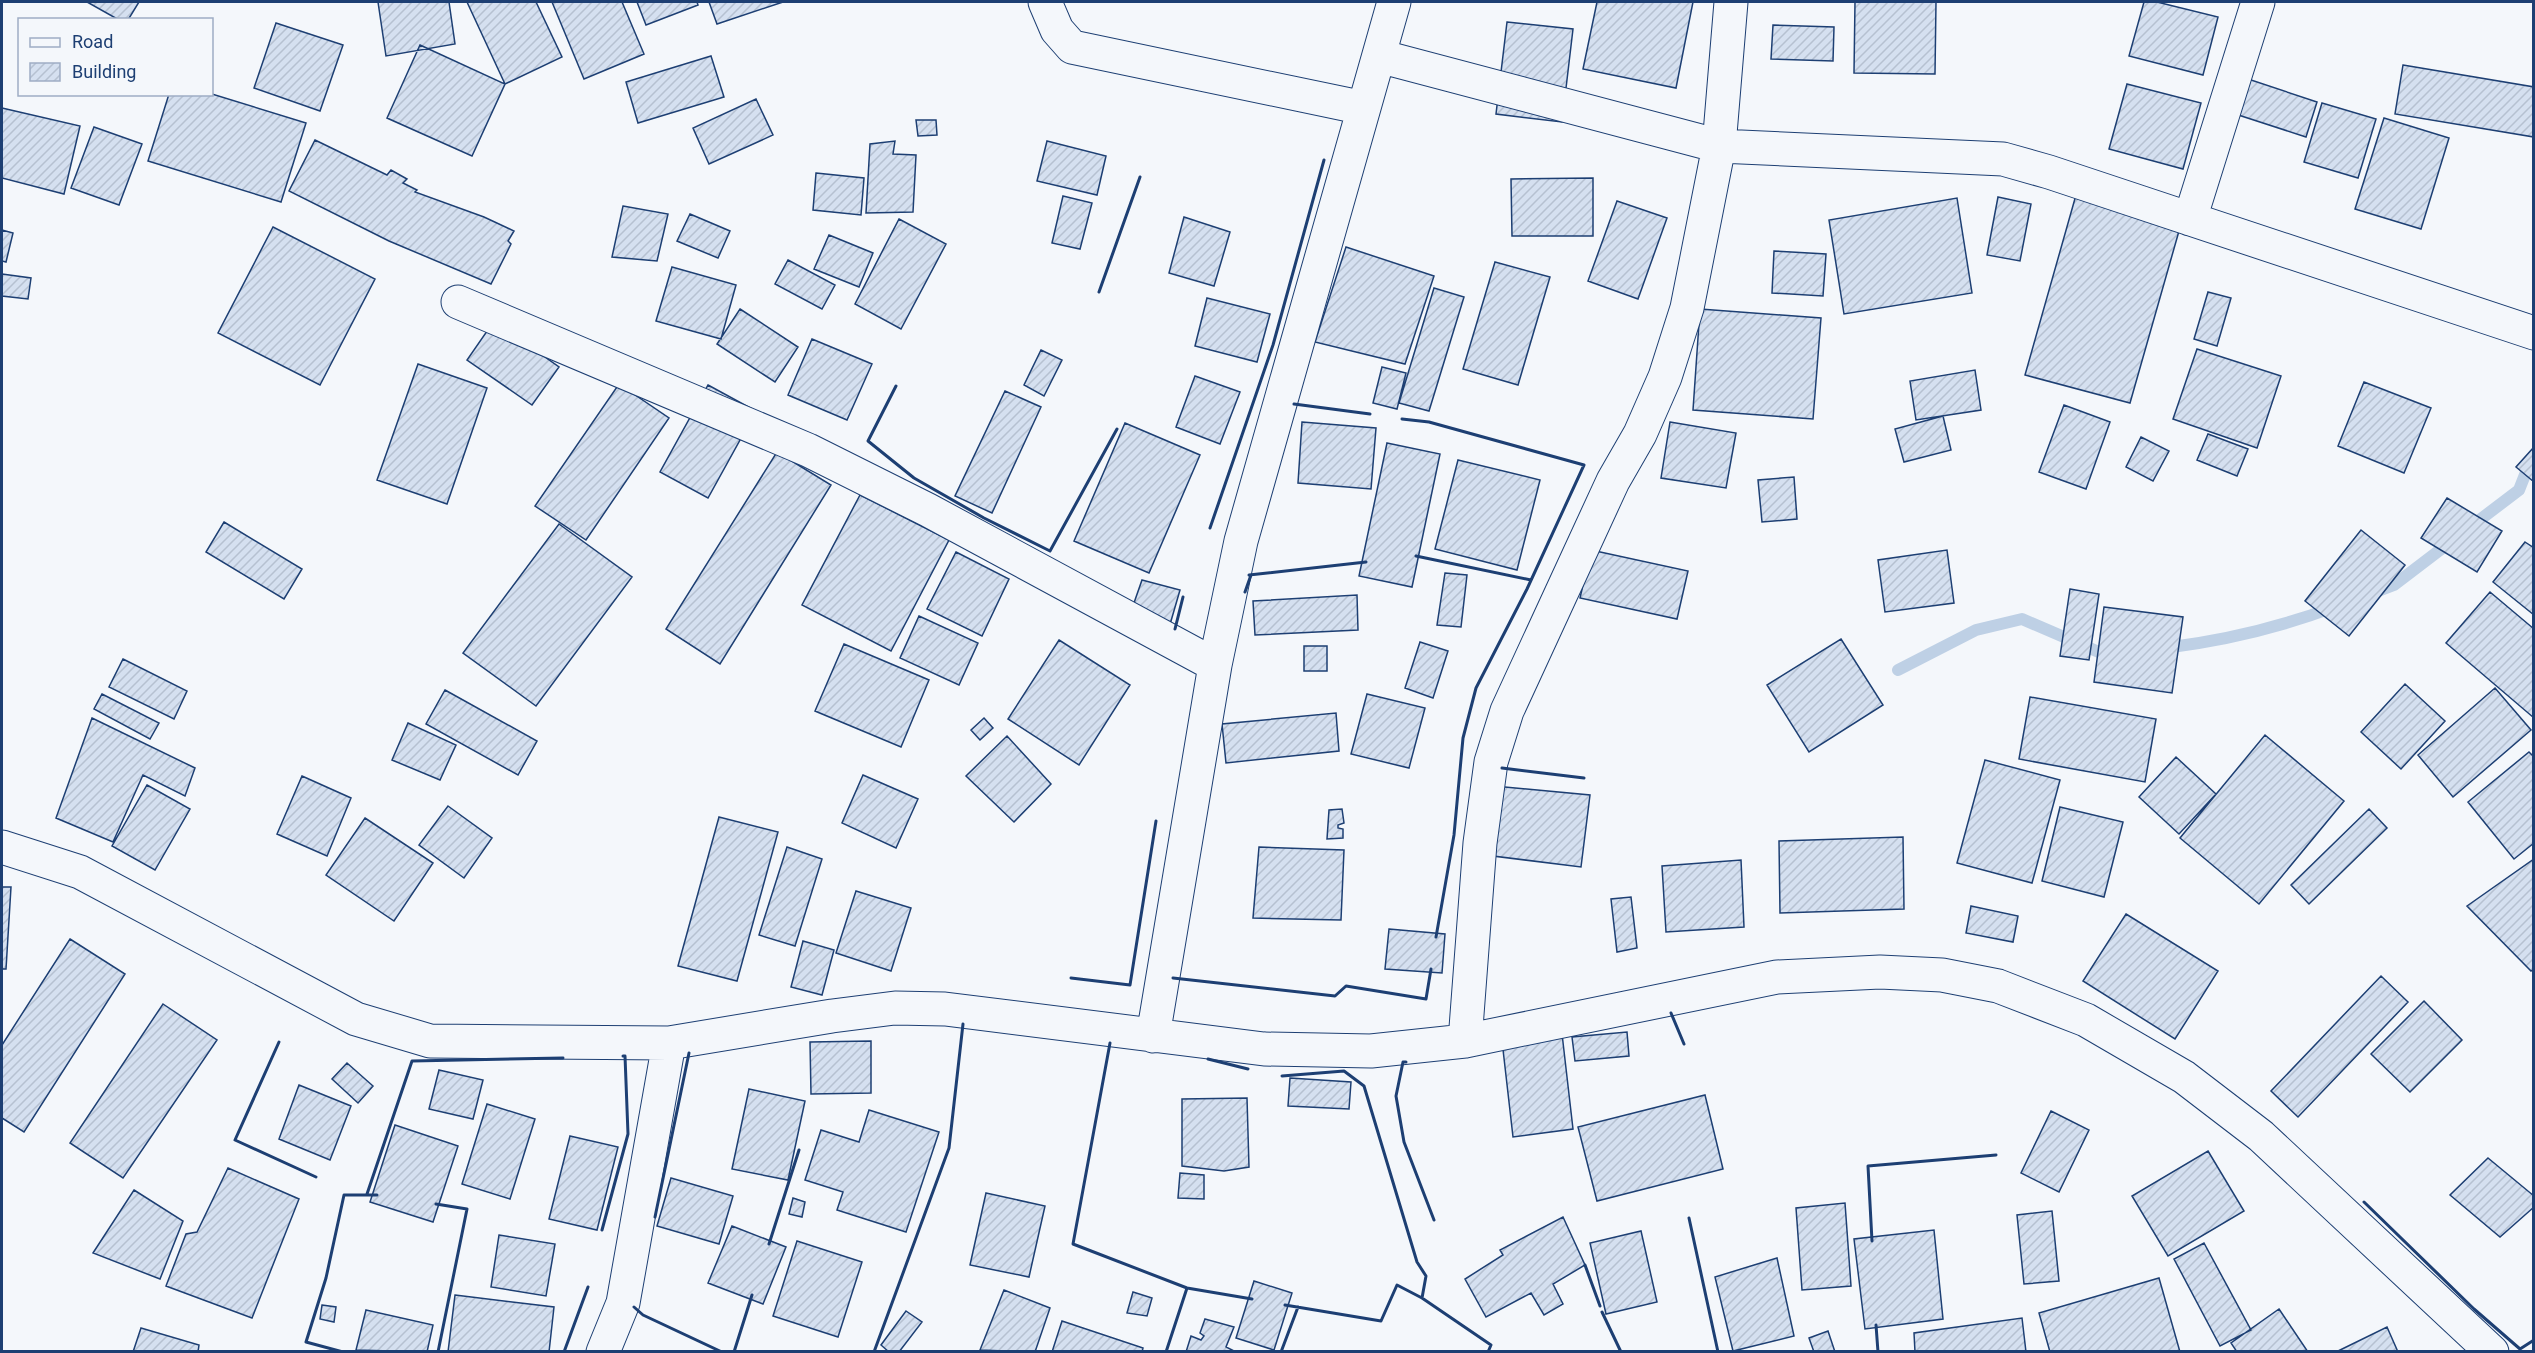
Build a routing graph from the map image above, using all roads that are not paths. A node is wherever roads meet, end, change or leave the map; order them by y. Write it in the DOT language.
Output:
graph roads {
  1 [pos="1045,2"];
  2 [pos="1394,2"];
  3 [pos="1731,2"];
  4 [pos="2258,2"];
  5 [pos="1379,57"];
  6 [pos="1364,108"];
  7 [pos="1719,146"];
  8 [pos="2190,219"];
  9 [pos="458,302"];
  10 [pos="2534,333"];
  11 [pos="1215,665"];
  12 [pos="2,848"];
  13 [pos="1153,1036"];
  14 [pos="1465,1041"];
  15 [pos="669,1043"];
  16 [pos="603,1352"];
  17 [pos="2492,1352"];
  1 -- 6 [label="street"];
  2 -- 5 [label="street"];
  3 -- 7 [label="street"];
  4 -- 8 [label="street"];
  5 -- 6 [label="street"];
  5 -- 7 [label="street"];
  6 -- 11 [label="street"];
  7 -- 8 [label="street"];
  7 -- 14 [label="street"];
  8 -- 10 [label="street"];
  9 -- 11 [label="street"];
  11 -- 13 [label="street"];
  12 -- 15 [label="street"];
  13 -- 14 [label="street"];
  13 -- 15 [label="street"];
  14 -- 17 [label="street"];
  15 -- 16 [label="street"];
}
